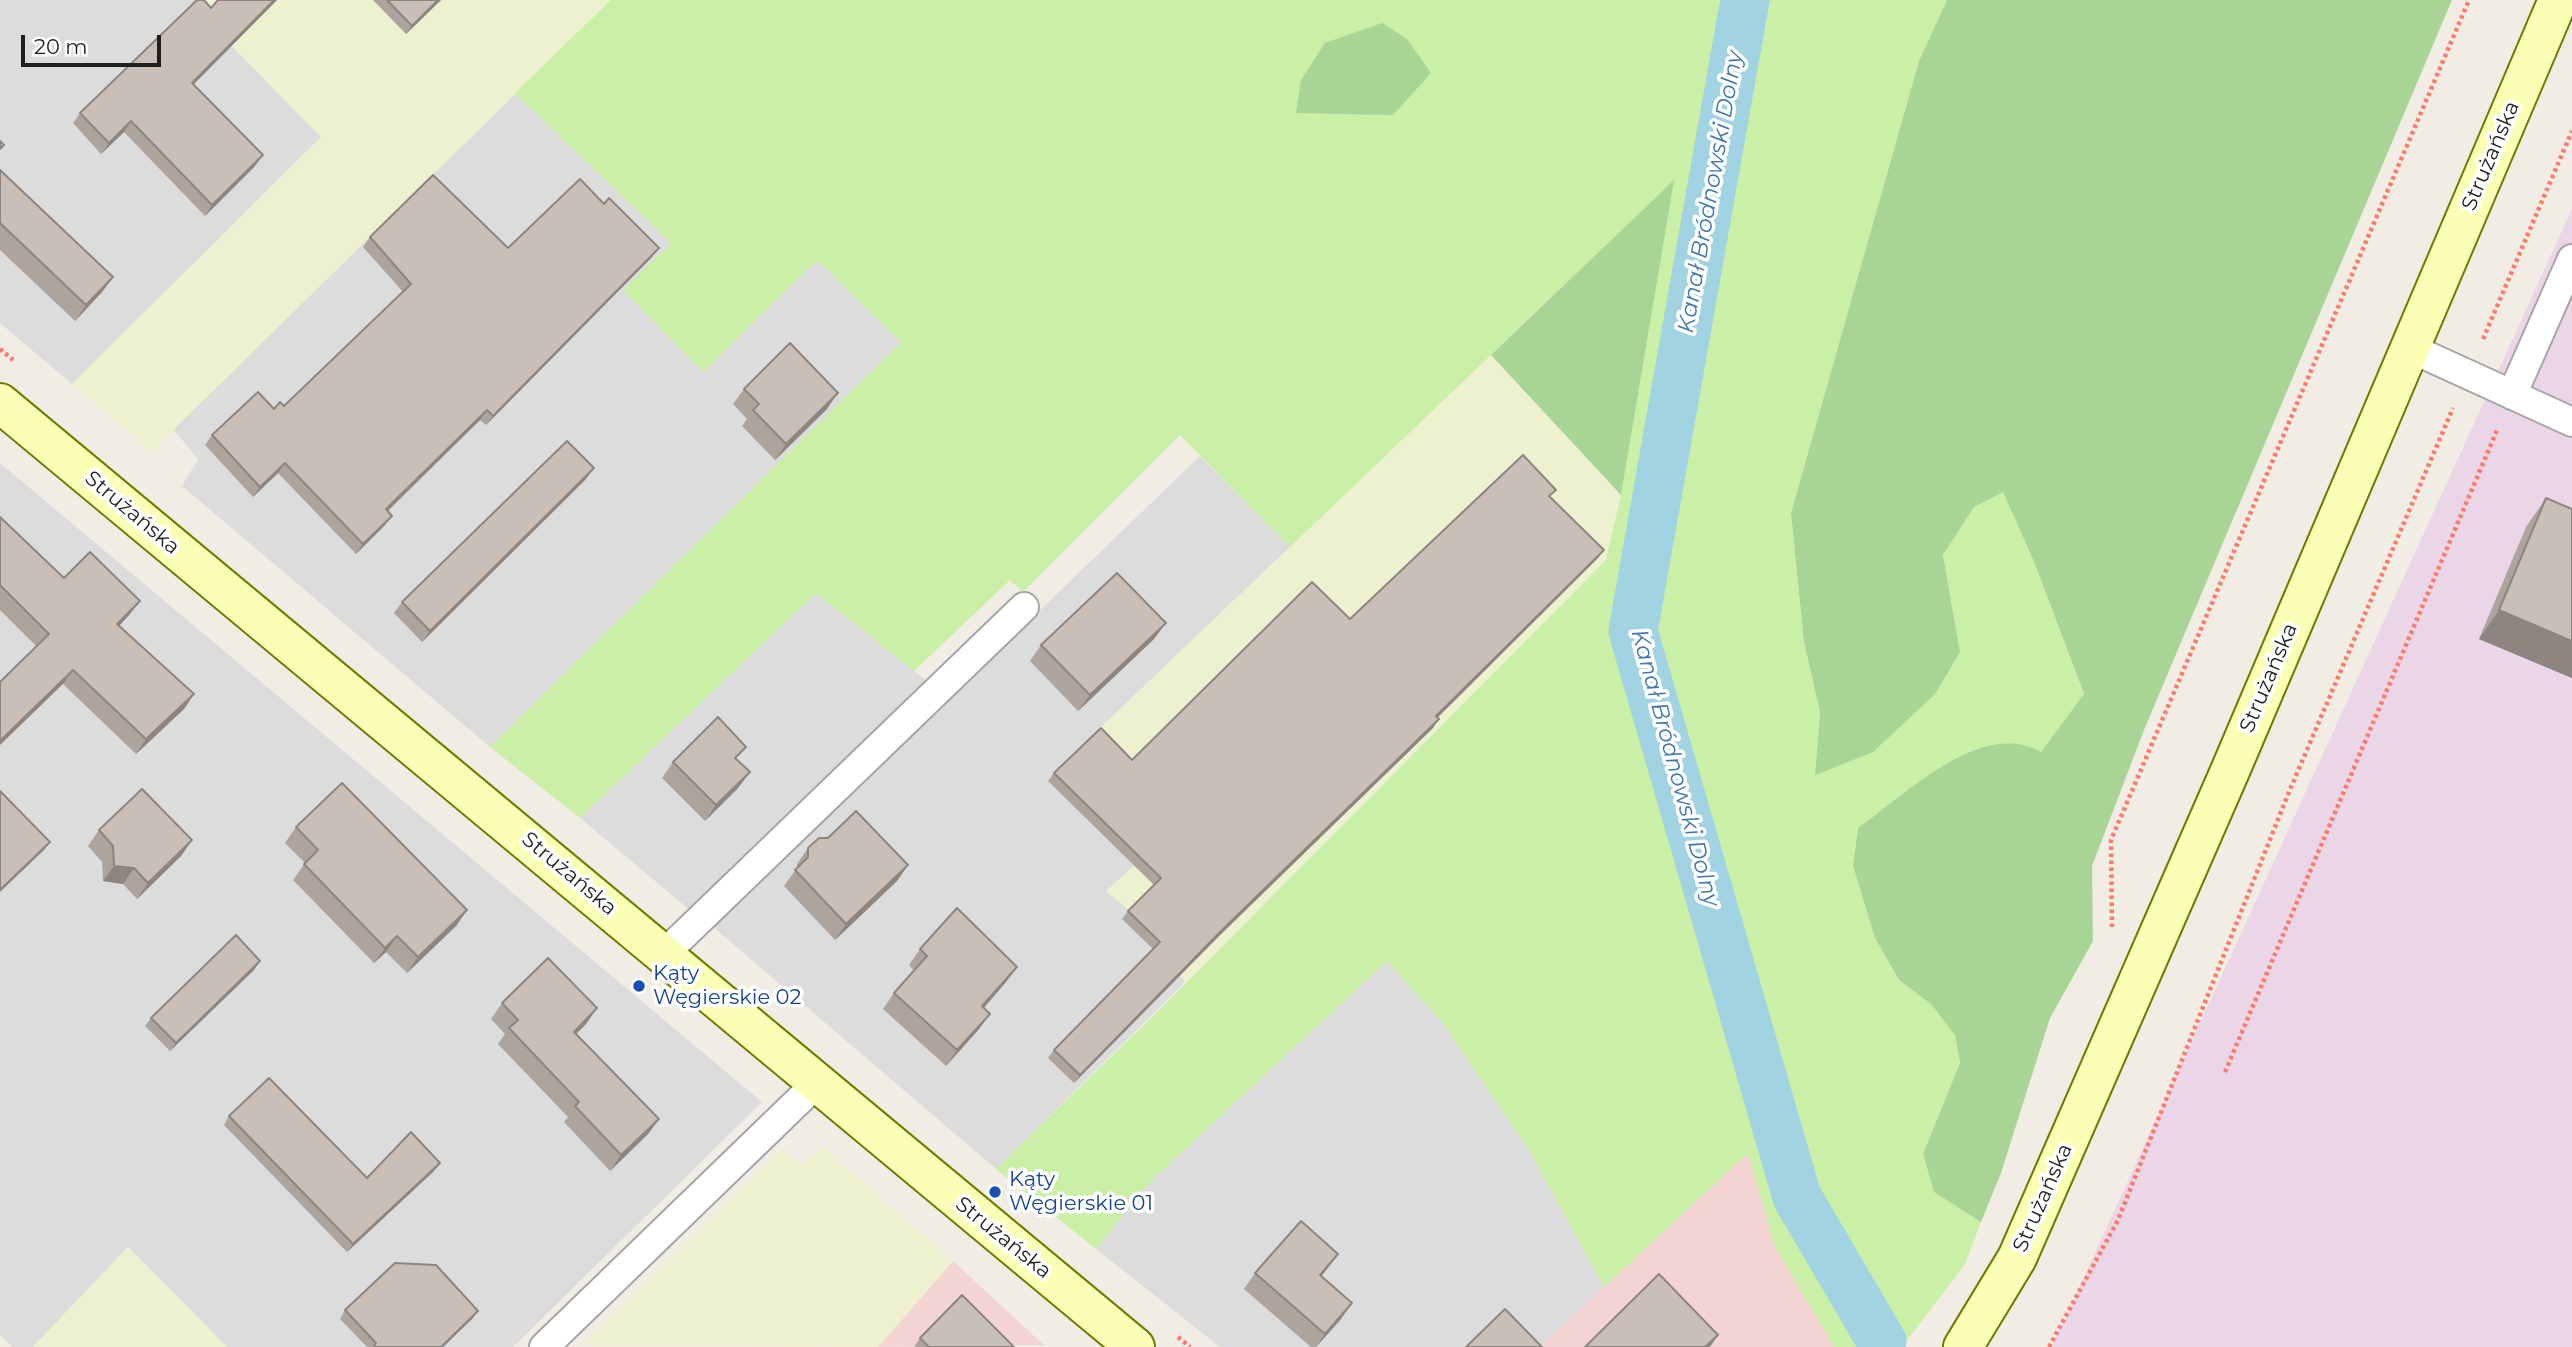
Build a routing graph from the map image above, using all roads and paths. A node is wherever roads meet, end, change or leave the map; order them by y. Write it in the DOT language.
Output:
graph roads {
  1 [pos="2469,0"];
  2 [pos="2558,0"];
  3 [pos="2572,131"];
  4 [pos="2572,258"];
  5 [pos="2410,348"];
  6 [pos="2468,374"];
  7 [pos="2512,395"];
  8 [pos="0,403"];
  9 [pos="2572,422"];
  10 [pos="1024,607"];
  11 [pos="2112,935"];
  12 [pos="664,954"];
  13 [pos="2225,1072"];
  14 [pos="817,1083"];
  15 [pos="544,1347"];
  16 [pos="1135,1347"];
  17 [pos="1963,1347"];
  18 [pos="2049,1347"];
  1 -- 11 [label="path"];
  2 -- 5 [label="main road, Strużańska"];
  3 -- 6 [label="path"];
  4 -- 7 [label="lane"];
  5 -- 6 [label="lane"];
  5 -- 17 [label="main road, Strużańska"];
  6 -- 7 [label="lane"];
  6 -- 18 [label="path"];
  7 -- 9 [label="lane"];
  7 -- 13 [label="path"];
  8 -- 12 [label="main road, Strużańska"];
  10 -- 12 [label="lane"];
  12 -- 14 [label="main road, Strużańska"];
  14 -- 15 [label="lane"];
  14 -- 16 [label="main road, Strużańska"];
}
